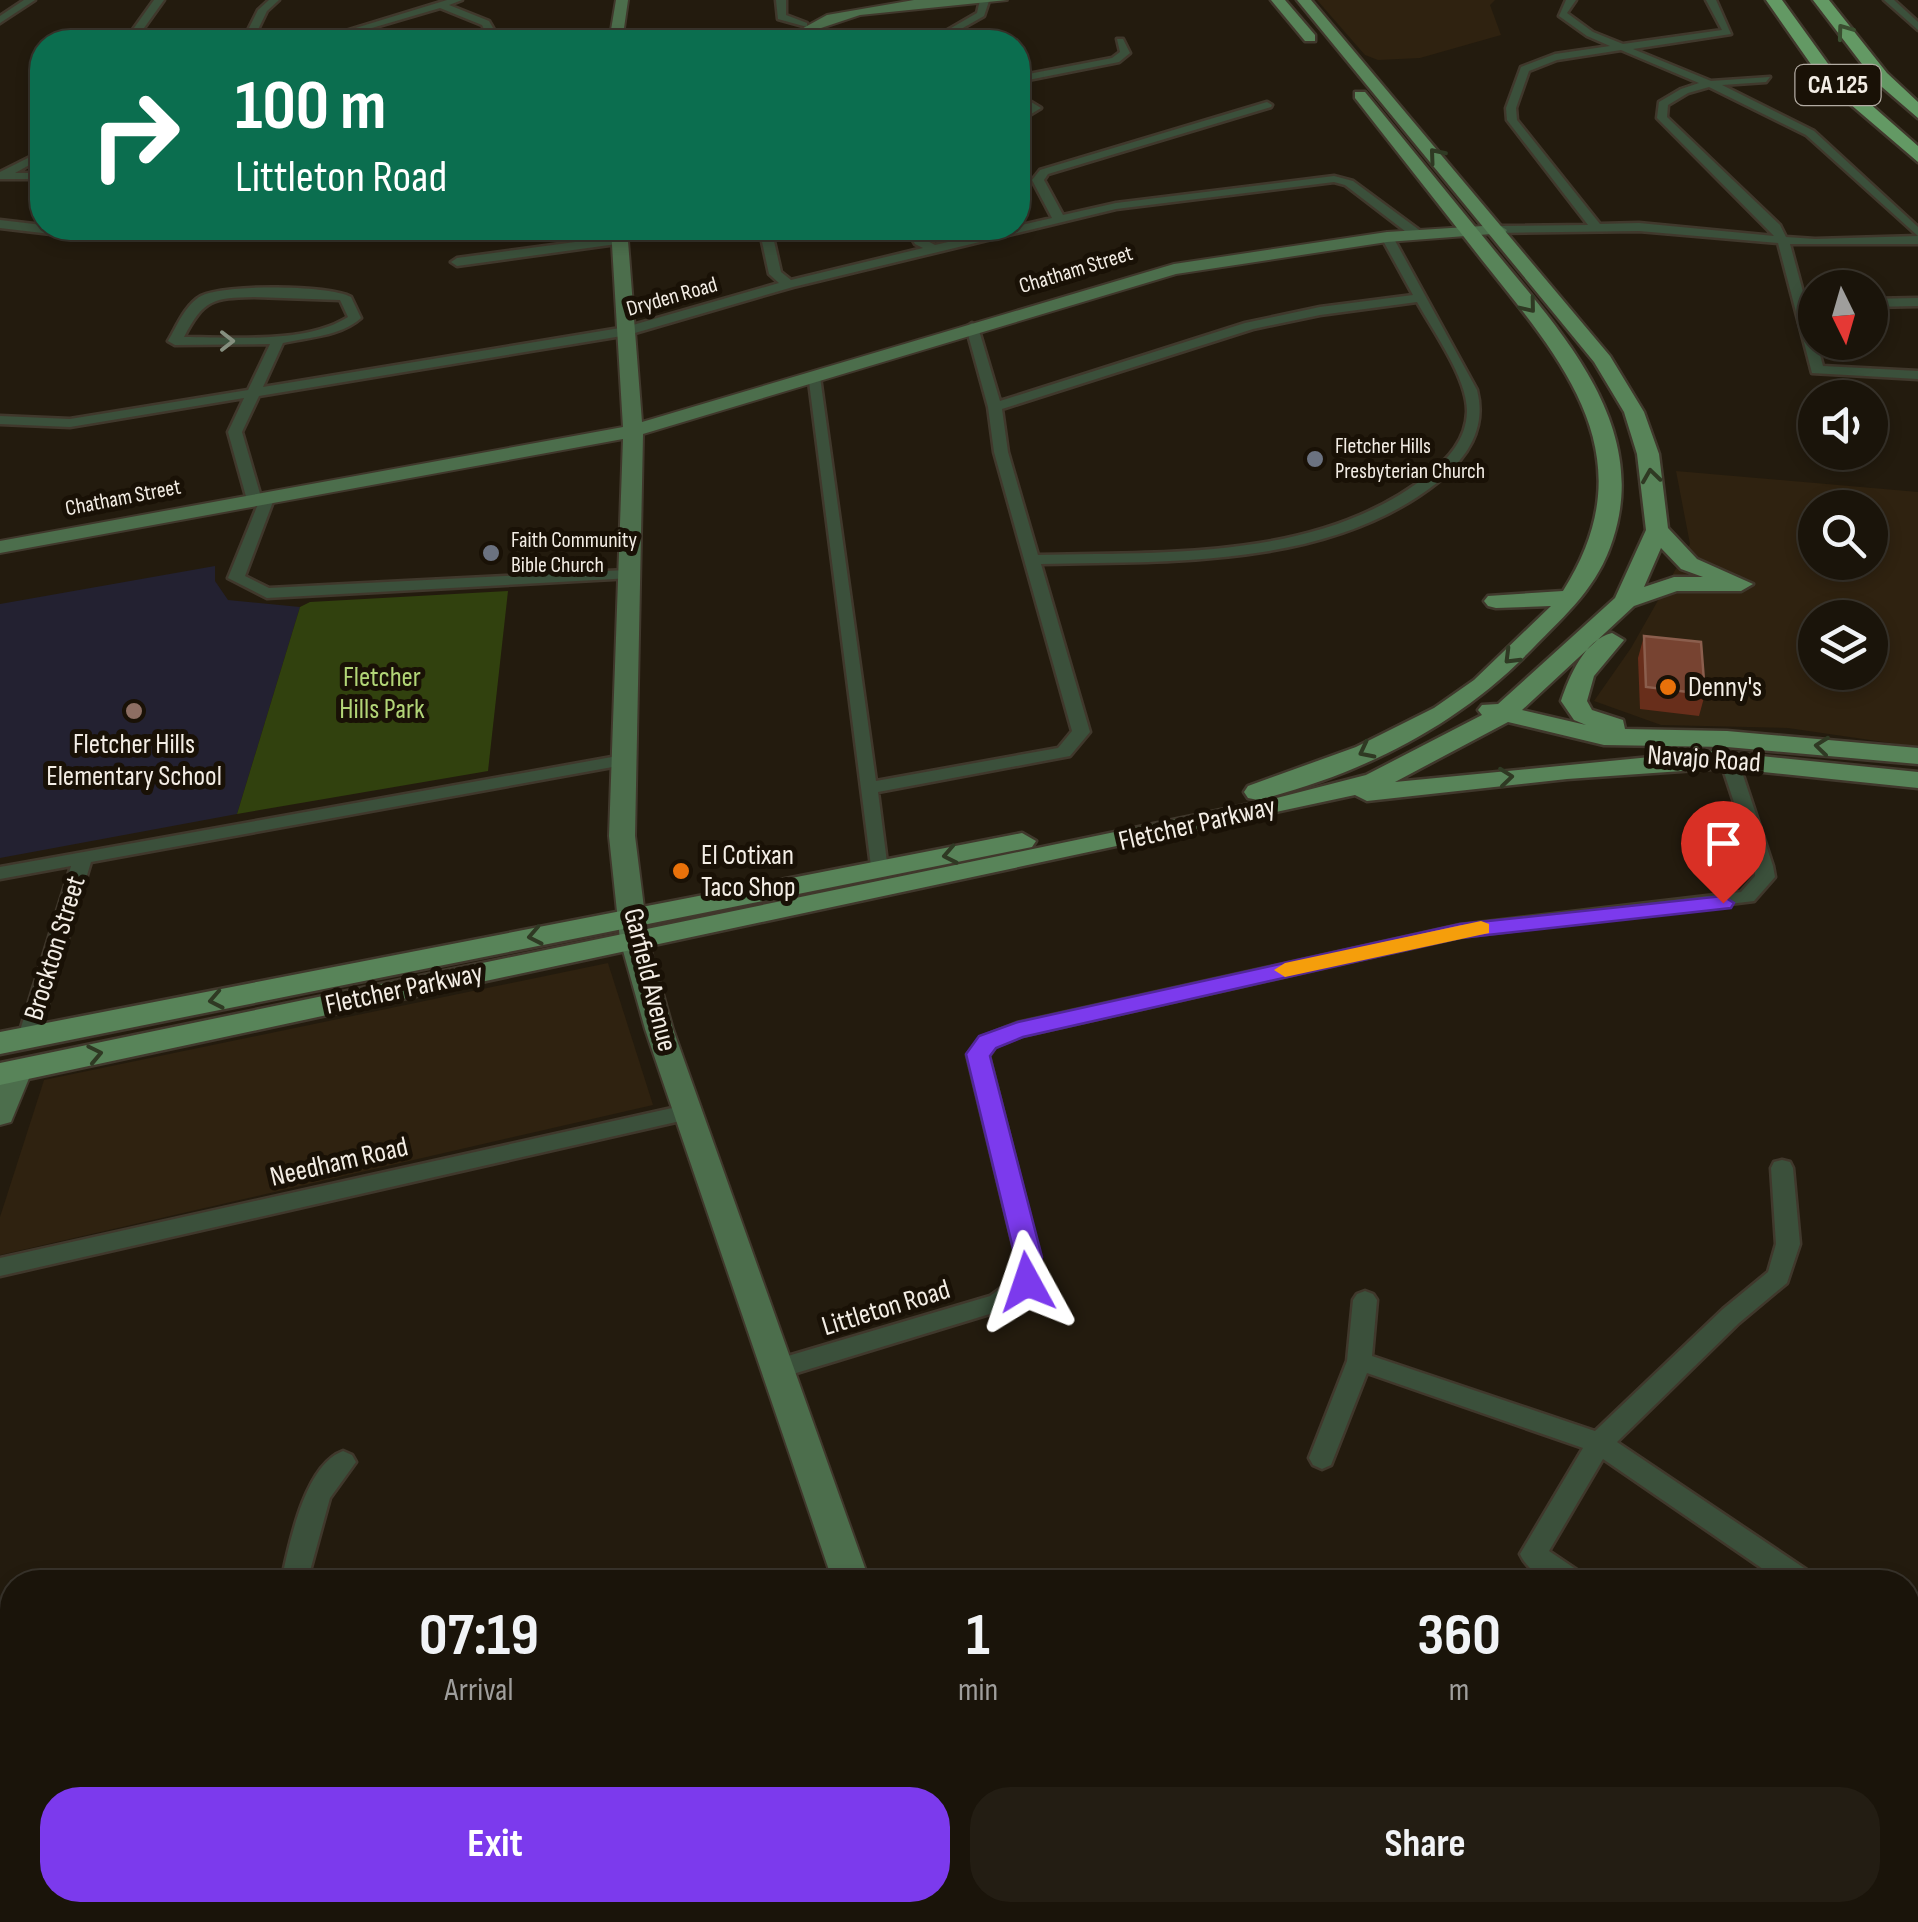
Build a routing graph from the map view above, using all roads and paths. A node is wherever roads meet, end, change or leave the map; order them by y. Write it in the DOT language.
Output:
graph roads {
  1 [pos="30,0"];
  2 [pos="158,0"];
  3 [pos="274,0"];
  4 [pos="458,0"];
  5 [pos="622,0"];
  6 [pos="781,0"];
  7 [pos="1000,0"];
  8 [pos="1278,0"];
  9 [pos="1304,0"];
  10 [pos="1570,0"];
  11 [pos="1710,0"];
  12 [pos="1774,0"];
  13 [pos="1821,0"];
  14 [pos="1889,0"];
  15 [pos="984,1"];
  16 [pos="443,6"];
  17 [pos="0,20"];
  18 [pos="804,25"];
  19 [pos="1916,25"];
  20 [pos="137,30"];
  21 [pos="253,30"];
  22 [pos="357,30"];
  23 [pos="490,30"];
  24 [pos="618,30"];
  25 [pos="798,30"];
  26 [pos="953,30"];
  27 [pos="1120,40"];
  28 [pos="1317,46"];
  29 [pos="1622,47"];
  30 [pos="1374,54"];
  31 [pos="1030,77"];
  32 [pos="1372,79"];
  33 [pos="1766,79"];
  34 [pos="1712,85"];
  35 [pos="1353,88"];
  36 [pos="1268,105"];
  37 [pos="1918,112"];
  38 [pos="1918,156"];
  39 [pos="30,160"];
  40 [pos="0,176"];
  41 [pos="30,176"];
  42 [pos="1060,218"];
  43 [pos="0,224"];
  44 [pos="1030,225"];
  45 [pos="1596,226"];
  46 [pos="30,228"];
  47 [pos="1499,230"];
  48 [pos="1466,232"];
  49 [pos="1418,234"];
  50 [pos="1918,236"];
  51 [pos="1387,237"];
  52 [pos="585,240"];
  53 [pos="620,240"];
  54 [pos="768,240"];
  55 [pos="918,240"];
  56 [pos="969,240"];
  57 [pos="1781,240"];
  58 [pos="932,249"];
  59 [pos="457,262"];
  60 [pos="789,284"];
  61 [pos="1418,298"];
  62 [pos="1797,299"];
  63 [pos="1918,302"];
  64 [pos="1888,303"];
  65 [pos="972,328"];
  66 [pos="628,331"];
  67 [pos="278,340"];
  68 [pos="1918,375"];
  69 [pos="813,377"];
  70 [pos="254,392"];
  71 [pos="995,407"];
  72 [pos="0,420"];
  73 [pos="633,431"];
  74 [pos="260,500"];
  75 [pos="1658,530"];
  76 [pos="0,546"];
  77 [pos="1032,560"];
  78 [pos="626,575"];
  79 [pos="1571,598"];
  80 [pos="1496,601"];
  81 [pos="1626,601"];
  82 [pos="1466,699"];
  83 [pos="1501,715"];
  84 [pos="1728,750"];
  85 [pos="1918,756"];
  86 [pos="622,760"];
  87 [pos="1918,780"];
  88 [pos="870,788"];
  89 [pos="1270,808"];
  90 [pos="83,858"];
  91 [pos="879,870"];
  92 [pos="0,874"];
  93 [pos="810,906"];
  94 [pos="632,929"];
  95 [pos="96,1024"];
  96 [pos="14,1040"];
  97 [pos="6,1069"];
  98 [pos="690,1112"];
  99 [pos="0,1115"];
  100 [pos="1782,1168"];
  101 [pos="0,1267"];
  102 [pos="1364,1300"];
  103 [pos="1359,1361"];
  104 [pos="780,1368"];
  105 [pos="1599,1443"];
  106 [pos="1322,1458"];
  107 [pos="343,1462"];
  108 [pos="297,1570"];
  109 [pos="848,1570"];
  110 [pos="1556,1570"];
  111 [pos="1785,1570"];
  1 -- 17 [label="street"];
  2 -- 20 [label="street"];
  3 -- 21 [label="street"];
  4 -- 16 [label="street"];
  5 -- 24 [label="street"];
  6 -- 18 [label="street"];
  7 -- 15 [label="street"];
  8 -- 28 [label="main road"];
  9 -- 32 [label="main road"];
  10 -- 29 [label="street"];
  11 -- 29 [label="street"];
  12 -- 38 [label="highway, CA 125"];
  37 -- 13 [label="highway, CA 125, one-way"];
  14 -- 19 [label="street"];
  15 -- 18 [label="street"];
  15 -- 26 [label="street"];
  16 -- 22 [label="street"];
  16 -- 23 [label="street"];
  18 -- 25 [label="street"];
  27 -- 31 [label="street"];
  29 -- 34 [label="street"];
  29 -- 45 [label="street"];
  30 -- 32 [label="main road"];
  47 -- 32 [label="main road, one-way"];
  33 -- 34 [label="street"];
  34 -- 50 [label="street"];
  34 -- 57 [label="street"];
  35 -- 48 [label="main road, Fletcher Parkway"];
  36 -- 42 [label="street"];
  39 -- 40 [label="street"];
  40 -- 41 [label="street"];
  42 -- 44 [label="street, Dryden Road"];
  42 -- 49 [label="street, Dryden Road"];
  43 -- 46 [label="street"];
  45 -- 47 [label="street, Chatham Street"];
  45 -- 57 [label="street, Chatham Street"];
  47 -- 48 [label="street, Chatham Street"];
  75 -- 47 [label="main road, one-way"];
  48 -- 49 [label="street, Chatham Street"];
  48 -- 79 [label="main road, Fletcher Parkway, one-way"];
  49 -- 51 [label="street, Chatham Street"];
  50 -- 57 [label="street, Chatham Street"];
  51 -- 61 [label="street"];
  51 -- 65 [label="street, Chatham Street"];
  52 -- 59 [label="street"];
  53 -- 66 [label="street, Garfield Avenue"];
  54 -- 60 [label="street"];
  55 -- 58 [label="street"];
  56 -- 58 [label="street, Dryden Road"];
  57 -- 62 [label="street"];
  58 -- 60 [label="street, Dryden Road"];
  60 -- 66 [label="street, Dryden Road"];
  61 -- 71 [label="street"];
  61 -- 77 [label="street"];
  62 -- 68 [label="street"];
  63 -- 64 [label="street"];
  65 -- 69 [label="street, Chatham Street"];
  65 -- 71 [label="street"];
  66 -- 70 [label="street, Dryden Road"];
  66 -- 73 [label="street, Garfield Avenue"];
  67 -- 67 [label="street, one-way"];
  67 -- 70 [label="street"];
  69 -- 73 [label="street, Chatham Street"];
  69 -- 88 [label="street"];
  70 -- 72 [label="street, Dryden Road"];
  70 -- 74 [label="street"];
  71 -- 77 [label="street"];
  73 -- 74 [label="street, Chatham Street"];
  73 -- 78 [label="street, Garfield Avenue"];
  74 -- 76 [label="street, Chatham Street"];
  74 -- 78 [label="street"];
  75 -- 81 [label="main road, Fletcher Parkway"];
  75 -- 81 [label="main road"];
  77 -- 88 [label="street"];
  78 -- 86 [label="street, Garfield Avenue"];
  79 -- 80 [label="main road"];
  79 -- 82 [label="main road, Fletcher Parkway, one-way"];
  81 -- 83 [label="main road, Fletcher Parkway"];
  81 -- 84 [label="main road"];
  82 -- 83 [label="main road, Navajo Road"];
  82 -- 91 [label="main road, Fletcher Parkway, one-way"];
  83 -- 84 [label="main road, Navajo Road"];
  83 -- 89 [label="main road, Fletcher Parkway"];
  85 -- 84 [label="main road, Navajo Road, one-way"];
  84 -- 87 [label="main road, Navajo Road"];
  89 -- 84 [label="main road, one-way"];
  84 -- 104 [label="street, Littleton Road"];
  86 -- 90 [label="street"];
  86 -- 94 [label="street, Garfield Avenue"];
  88 -- 91 [label="street"];
  89 -- 93 [label="main road, Fletcher Parkway"];
  90 -- 92 [label="street"];
  90 -- 96 [label="street, Brockton Street"];
  91 -- 93 [label="main road"];
  91 -- 94 [label="main road, Fletcher Parkway"];
  93 -- 94 [label="main road, Fletcher Parkway"];
  94 -- 95 [label="main road, Fletcher Parkway, one-way"];
  97 -- 94 [label="main road, Fletcher Parkway, one-way"];
  94 -- 98 [label="street, Garfield Avenue"];
  95 -- 96 [label="main road, Fletcher Parkway"];
  95 -- 97 [label="main road"];
  96 -- 97 [label="main road"];
  97 -- 99 [label="street"];
  98 -- 101 [label="street, Needham Road"];
  98 -- 104 [label="street, Garfield Avenue"];
  100 -- 105 [label="street"];
  102 -- 103 [label="street"];
  103 -- 105 [label="street"];
  103 -- 106 [label="street"];
  104 -- 109 [label="street, Garfield Avenue"];
  105 -- 110 [label="street"];
  105 -- 111 [label="street"];
  107 -- 108 [label="street"];
}
